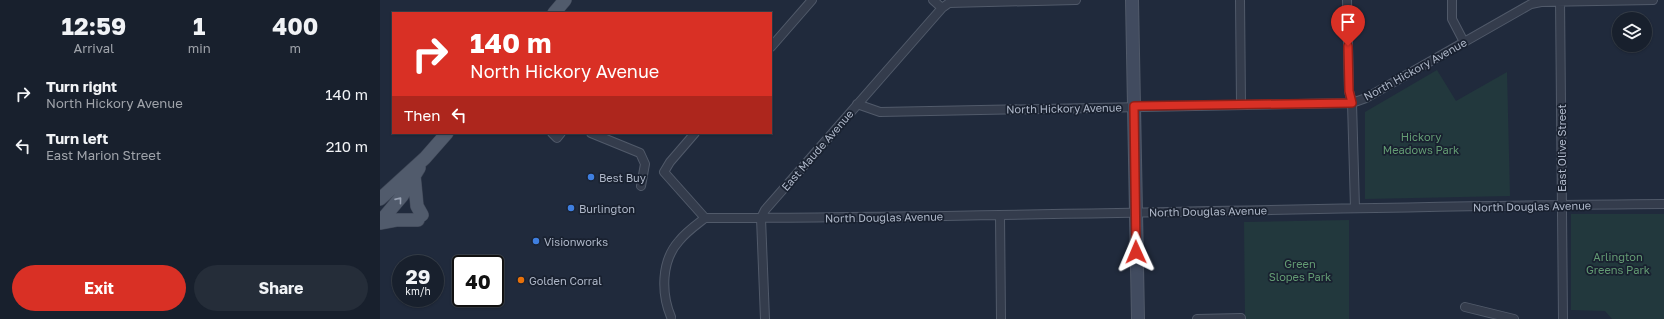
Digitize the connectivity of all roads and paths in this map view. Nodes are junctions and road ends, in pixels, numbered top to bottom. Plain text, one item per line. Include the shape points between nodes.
1 (565, 0) edge
2 (812, 0) edge
3 (933, 0) edge
4 (1076, 0) edge
5 (1132, 0) edge
6 (1240, 0) edge
7 (1348, 0) edge
8 (1452, 0) edge
9 (1653, 0) edge
10 (1560, 1) edge
11 (942, 8) junction
12 (555, 12) edge
13 (1464, 42) junction
14 (772, 46) edge
15 (1352, 103) junction
16 (857, 104) junction
17 (1242, 104) junction
18 (1134, 106) junction
19 (446, 134) edge
20 (553, 134) edge
21 (559, 134) edge
22 (594, 134) edge
23 (694, 134) edge
24 (425, 158) junction
25 (414, 175) junction
26 (641, 186) dead end
27 (380, 199) edge
28 (1664, 204) edge
29 (1562, 205) junction
30 (1355, 208) junction
31 (1136, 212) junction
32 (1000, 216) junction
33 (705, 218) junction
34 (761, 218) junction
35 (380, 222) edge
36 (1465, 307) dead end
37 (671, 317) dead end
38 (1241, 318) edge
39 (765, 319) edge
40 (1001, 319) edge
41 (1138, 319) edge
42 (1197, 319) edge
43 (1514, 319) edge
44 (1563, 319) edge

1 - 12 main road
2 - 14 street
3 - 11 street
4 - 11 street via 949,3
5 - 18 street
6 - 17 street
7 - 15 street via 1349,91
8 - 13 street via 1452,19
9 - 10 street, North Hickory Avenue
10 - 13 street, North Hickory Avenue via 1531,4
10 - 29 street, East Olive Street
11 - 16 street, East Maude Avenue
13 - 15 street, North Hickory Avenue via 1366,98
15 - 17 street, North Hickory Avenue
15 - 30 street
16 - 18 street, North Hickory Avenue via 880,112
16 - 34 street, East Maude Avenue via 765,210
17 - 18 street, North Hickory Avenue
18 - 31 street
19 - 24 main road
20 - 21 street via 557,138
22 - 26 street via 640,153 645,164
23 - 33 street via 664,172
24 - 25 main road
24 - 27 main road
35 -> 25 main road via 402,196
25 - 35 main road via 420,217
28 - 29 street, North Douglas Avenue
29 - 30 street, North Douglas Avenue
29 - 44 street, East Olive Street
30 - 31 street, North Douglas Avenue
31 - 32 street, North Douglas Avenue
31 - 41 street
32 - 34 street, North Douglas Avenue
32 - 40 street
33 - 34 street, North Douglas Avenue
33 - 37 street via 679,240 670,252 666,266 665,298
34 - 39 street
36 - 43 street
38 - 42 street

